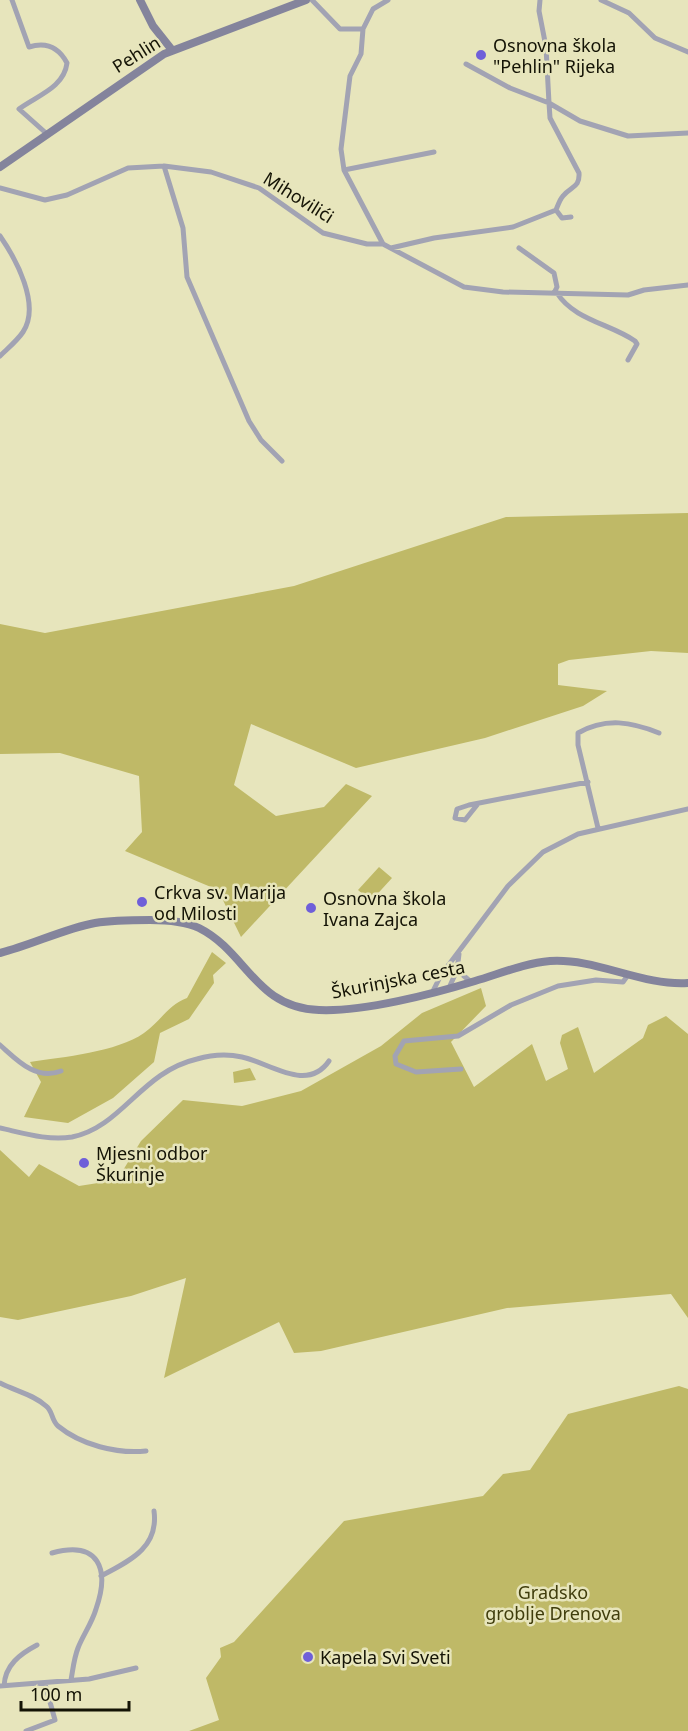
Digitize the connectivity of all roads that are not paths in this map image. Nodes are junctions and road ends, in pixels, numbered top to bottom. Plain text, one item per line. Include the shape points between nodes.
1 (12, 0) edge
2 (140, 0) edge
3 (305, 0) edge
4 (312, 0) edge
5 (388, 0) edge
6 (540, 0) edge
7 (601, 0) edge
8 (363, 28) junction
9 (172, 50) junction
10 (688, 52) edge
11 (466, 64) dead end
12 (549, 103) junction
13 (688, 133) edge
14 (47, 134) junction
15 (434, 152) dead end
16 (164, 166) junction
17 (0, 167) edge
18 (344, 170) junction
19 (0, 188) edge
20 (556, 210) junction
21 (571, 218) dead end
22 (0, 236) edge
23 (383, 244) junction
24 (391, 248) junction
25 (519, 248) dead end
26 (688, 285) edge
27 (556, 293) junction
28 (0, 356) edge
29 (627, 360) dead end
30 (282, 461) dead end
31 (659, 733) dead end
32 (588, 782) junction
33 (477, 805) dead end
34 (688, 809) edge
35 (598, 828) junction
36 (0, 953) edge
37 (459, 954) junction
38 (457, 970) junction
39 (628, 975) junction
40 (471, 982) junction
41 (688, 983) edge
42 (449, 988) junction
43 (432, 993) junction
44 (0, 1045) edge
45 (329, 1061) dead end
46 (461, 1069) dead end
47 (61, 1071) dead end
48 (0, 1128) edge
49 (0, 1383) edge
50 (146, 1451) dead end
51 (154, 1511) dead end
52 (52, 1553) dead end
53 (101, 1576) junction
54 (37, 1645) dead end
55 (136, 1668) dead end
56 (71, 1680) junction
57 (45, 1684) junction
58 (2, 1686) edge
59 (26, 1731) edge

1 - 14 street via 29,47 46,44 59,51 66,63 51,90 19,109
2 - 9 street via 153,26
3 - 9 street, Pehlin
4 - 8 street via 340,29
5 - 8 street, Mihovilići via 373,9
6 - 12 street
7 - 10 street via 629,13 655,38
8 - 18 street, Mihovilići via 361,54 350,76 343,121
9 - 14 street, Pehlin
11 - 12 street via 510,88
12 - 13 street via 580,121 628,136
12 - 20 street via 550,118 579,172 576,187 564,194
14 - 17 street, Pehlin
15 - 18 street
16 - 19 street via 129,168 67,195 45,200
16 - 23 street, Mihovilići via 238,179 259,188 323,233
16 - 30 street via 183,228 184,258 194,293 249,421
18 - 23 street, Mihovilići
20 - 21 street via 562,218
20 - 24 street via 513,226
22 - 28 street via 24,284 29,316 23,332
23 - 24 street, Mihovilići
24 - 27 street, Mihovilići via 464,287
25 - 27 street via 554,273
26 - 27 street, Mihovilići via 628,295
27 - 29 street via 567,305 635,341 637,344
31 - 32 street via 628,721 578,733
32 - 33 street
32 - 35 street
34 - 35 street
35 - 37 street via 565,839 532,860 508,886
36 - 43 street, Škurinjska cesta via 95,923 170,921 206,933 223,945 259,986 297,1007 342,1009
37 - 38 street
37 - 43 street
38 - 40 street
38 - 42 street
39 - 40 street, Škurinjska cesta via 574,962 549,961
39 - 41 street, Škurinjska cesta via 657,982
39 - 46 street via 623,982 558,986 511,1005 458,1036 404,1041 395,1056 399,1067 416,1072
40 - 42 street, Škurinjska cesta
42 - 43 street, Škurinjska cesta
44 - 47 street via 26,1068 48,1075
45 - 48 street via 316,1073 290,1075 240,1056 210,1056 165,1071 91,1131 54,1137
49 - 50 street via 46,1405 54,1422 74,1437 124,1453
51 - 53 street via 156,1525 147,1545
52 - 53 street via 74,1548 87,1551
53 - 56 street via 96,1610 77,1651
54 - 58 street via 12,1662
55 - 56 street
56 - 57 street
57 - 58 street
57 - 59 street via 55,1720

